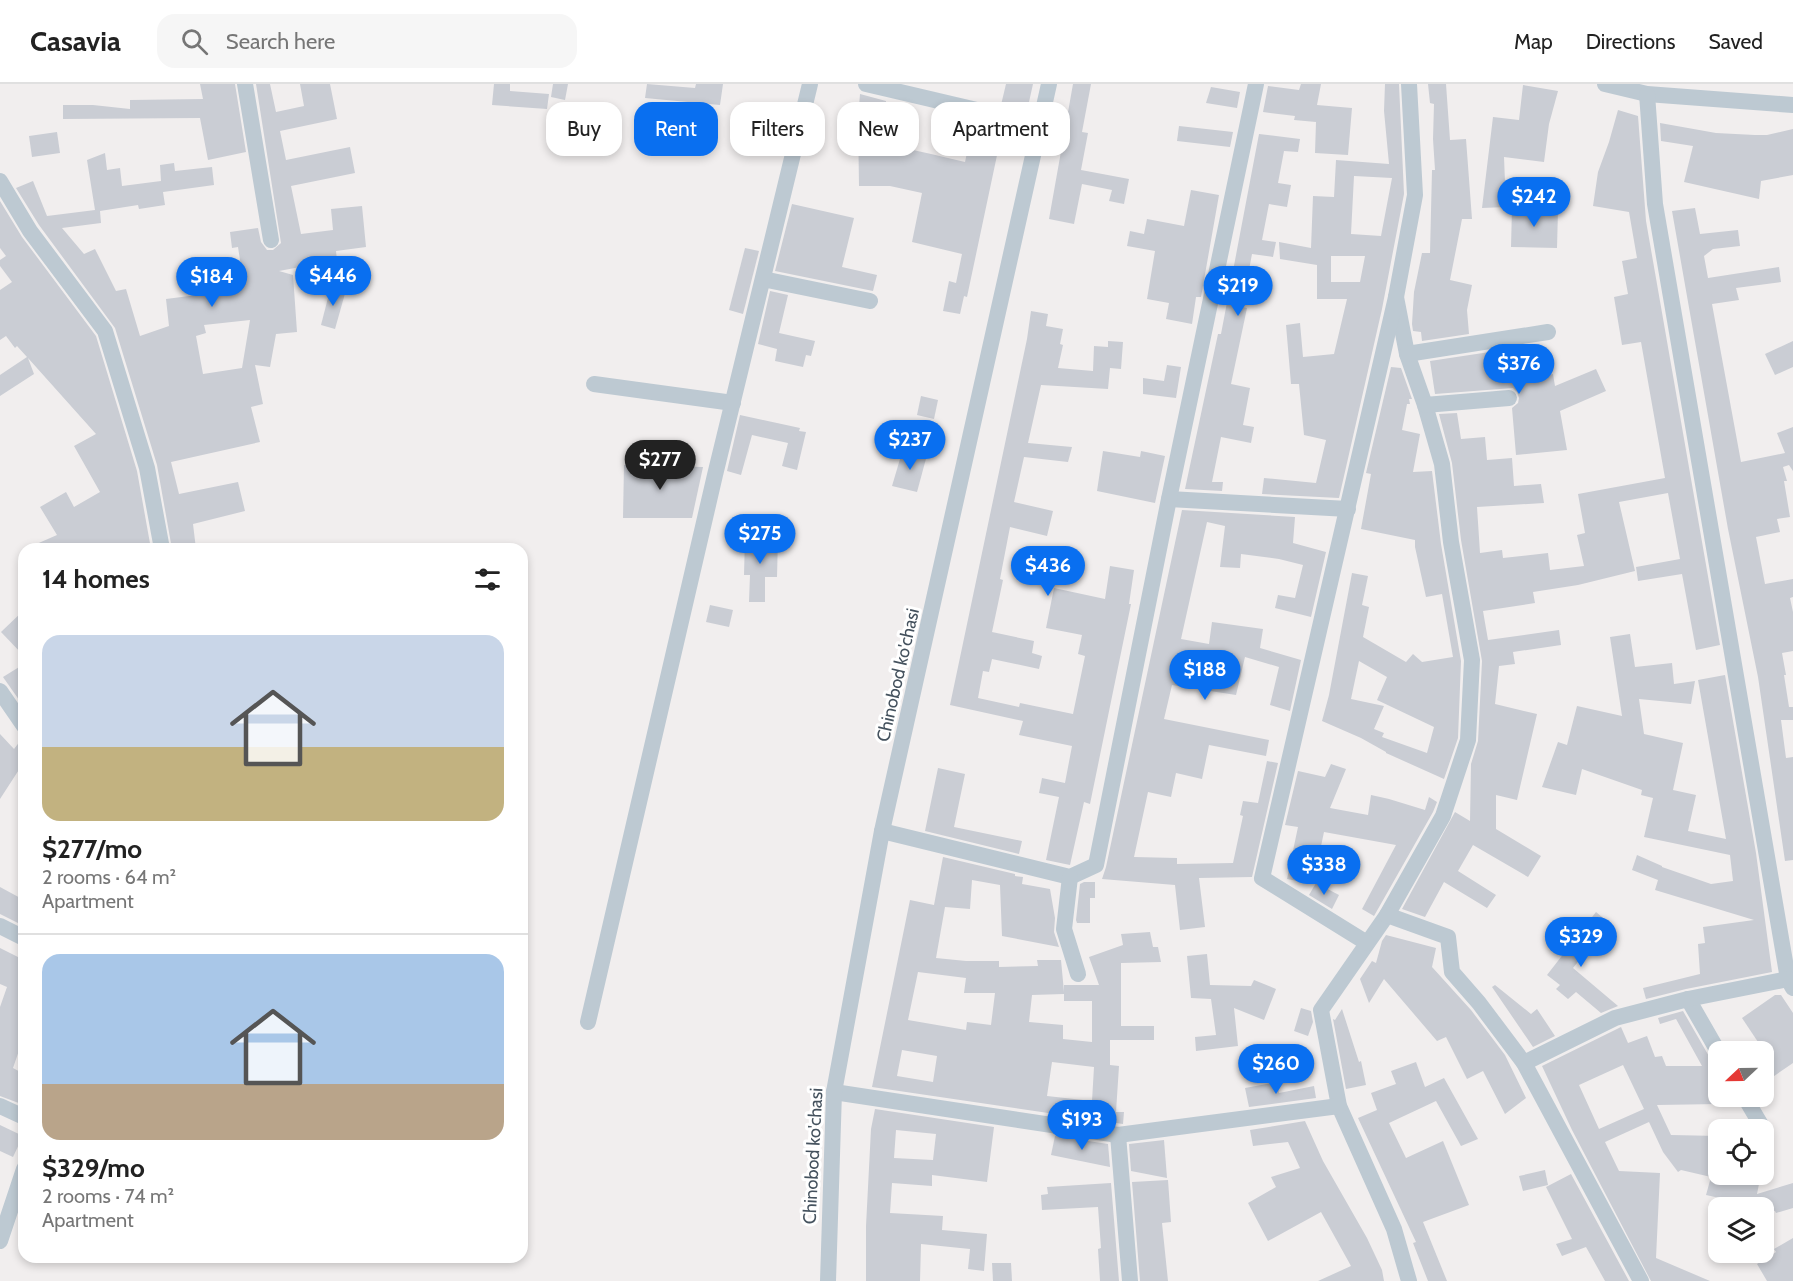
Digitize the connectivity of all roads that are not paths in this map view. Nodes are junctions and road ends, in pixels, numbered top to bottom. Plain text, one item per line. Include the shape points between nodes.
1 (245, 84) edge
2 (810, 84) edge
3 (866, 84) edge
4 (1049, 84) edge
5 (1256, 84) edge
6 (1409, 84) edge
7 (1605, 84) edge
8 (1647, 94) junction
9 (943, 102) edge
10 (1045, 102) edge
11 (1793, 105) edge
12 (1034, 156) edge
13 (0, 181) edge
14 (271, 240) dead end
15 (763, 279) junction
16 (1396, 297) junction
17 (870, 301) dead end
18 (1548, 332) dead end
19 (1407, 354) junction
20 (594, 384) dead end
21 (1509, 398) dead end
22 (733, 403) junction
23 (1425, 405) junction
24 (1169, 499) junction
25 (1348, 509) junction
26 (161, 543) edge
27 (0, 691) edge
28 (18, 717) edge
29 (882, 831) junction
30 (1070, 877) junction
31 (1387, 915) junction
32 (0, 926) edge
33 (18, 935) edge
34 (1367, 943) junction
35 (1078, 974) dead end
36 (1790, 976) edge
37 (1688, 999) junction
38 (588, 1022) dead end
39 (1712, 1041) edge
40 (1524, 1063) junction
41 (834, 1092) junction
42 (0, 1106) edge
43 (1339, 1106) junction
44 (18, 1114) edge
45 (1118, 1135) junction
46 (18, 1187) edge
47 (0, 1241) edge
48 (828, 1281) edge
49 (1130, 1281) edge
50 (1409, 1281) edge
51 (1641, 1281) edge

1 - 14 street
2 - 15 street
3 - 9 street
4 - 10 street, Chinobod ko'chasi
5 - 24 street
6 - 16 street via 1415,195
7 - 8 street
8 - 11 street
8 - 36 street via 1655,204
12 - 29 street, Chinobod ko'chasi
13 - 26 street via 30,231 105,331 147,468
15 - 17 street
15 - 22 street
16 - 19 street
16 - 25 street
18 - 19 street
19 - 23 street
20 - 22 street
21 - 23 street
22 - 38 street
23 - 31 street via 1442,464 1451,542 1473,660 1468,740 1443,816
24 - 25 street
24 - 30 street via 1096,865
25 - 34 street via 1262,878
27 - 28 street
29 - 30 street
29 - 41 street, Chinobod ko'chasi
30 - 35 street via 1064,930
31 - 34 street
31 - 40 street via 1448,937 1452,972
32 - 33 street
34 - 43 street via 1321,1010
36 - 37 street
37 - 39 street
37 - 40 street via 1615,1018
40 - 51 street
41 - 45 street
41 - 48 street, Chinobod ko'chasi
42 - 44 street
43 - 45 street
43 - 50 street via 1394,1228
45 - 49 street
46 - 47 street

